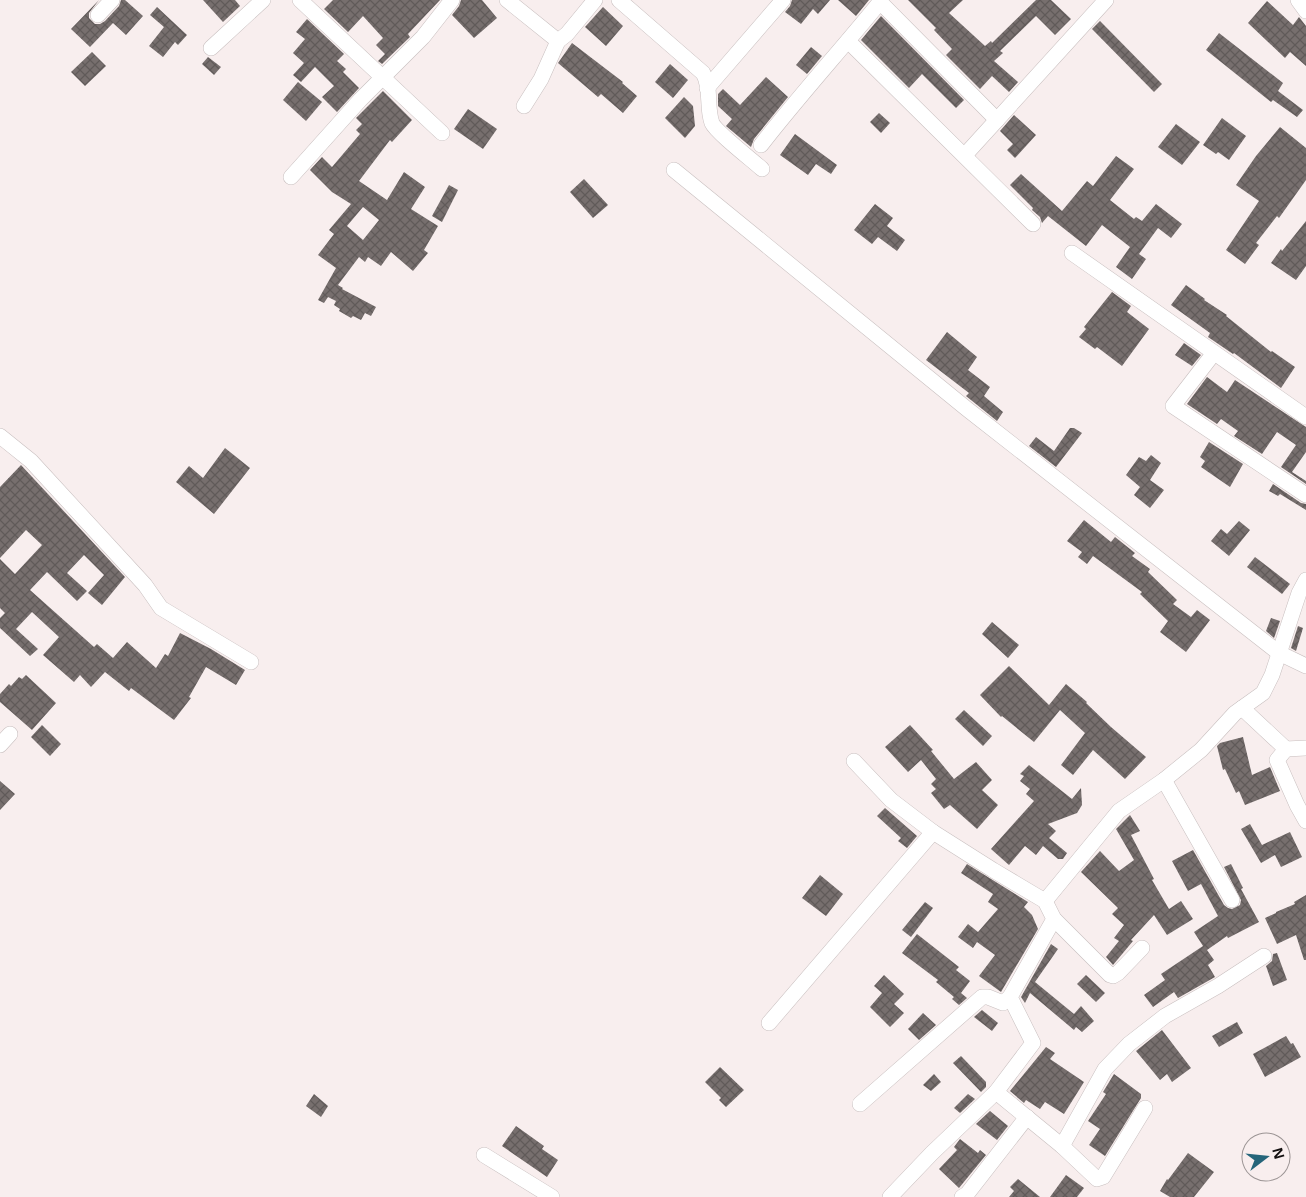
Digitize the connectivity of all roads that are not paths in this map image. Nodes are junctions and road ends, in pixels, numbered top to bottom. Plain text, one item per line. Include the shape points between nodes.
1 (112, 0) edge
2 (263, 0) edge
3 (300, 0) edge
4 (452, 0) edge
5 (506, 0) edge
6 (595, 0) edge
7 (619, 0) edge
8 (783, 0) edge
9 (1106, 0) edge
10 (1298, 0) edge
11 (1306, 11) edge
12 (98, 16) dead end
13 (558, 40) junction
14 (848, 41) junction
15 (211, 48) dead end
16 (383, 78) junction
17 (708, 88) junction
18 (524, 106) dead end
19 (997, 120) junction
20 (442, 133) dead end
21 (761, 144) dead end
22 (965, 155) junction
23 (762, 169) dead end
24 (674, 170) dead end
25 (291, 177) dead end
26 (1033, 224) dead end
27 (1072, 253) dead end
28 (1214, 353) junction
29 (1306, 417) edge
30 (0, 436) edge
31 (1306, 496) edge
32 (1306, 580) edge
33 (1279, 653) junction
34 (251, 662) dead end
35 (1306, 666) edge
36 (1242, 708) junction
37 (1286, 748) junction
38 (1306, 748) edge
39 (854, 761) dead end
40 (1164, 780) junction
41 (1306, 821) edge
42 (933, 832) junction
43 (1232, 900) dead end
44 (1045, 901) junction
45 (1054, 919) junction
46 (1142, 948) dead end
47 (1264, 956) dead end
48 (1010, 997) junction
49 (769, 1023) dead end
50 (996, 1092) junction
51 (860, 1104) dead end
52 (1145, 1108) dead end
53 (1027, 1117) junction
54 (1062, 1146) junction
55 (484, 1155) dead end
56 (552, 1197) edge
57 (890, 1197) edge
58 (962, 1197) edge

1 - 12 street
2 - 15 street
3 - 16 street
4 - 16 street via 423,38
5 - 13 street
6 - 13 street via 567,34
7 - 17 street via 703,74
8 - 17 street
9 - 19 street
10 - 11 street
13 - 18 street via 541,80
14 - 19 street via 880,2
14 - 21 street
14 - 22 street
16 - 20 street
16 - 25 street
17 - 23 street via 713,126
19 - 22 street
22 - 26 street
24 - 33 street via 967,409
27 - 28 street
28 - 29 street
28 - 31 street via 1173,406
30 - 34 street via 31,461 144,585 161,608
32 - 33 street
33 - 35 street
33 - 36 street via 1263,693
36 - 37 street
36 - 40 street via 1201,750
37 - 38 street
37 - 41 street via 1278,760
39 - 42 street via 891,800
40 - 43 street
40 - 44 street via 1119,811
42 - 44 street
42 - 49 street
44 - 45 street
45 - 46 street via 1110,975 1118,973
45 - 48 street
47 - 54 street via 1164,1016 1129,1044 1105,1069
48 - 50 street via 1032,1043
48 - 51 street via 1002,1003 982,997
50 - 53 street
50 - 57 street
52 - 54 street via 1103,1177 1093,1177
53 - 54 street
53 - 58 street
55 - 56 street

